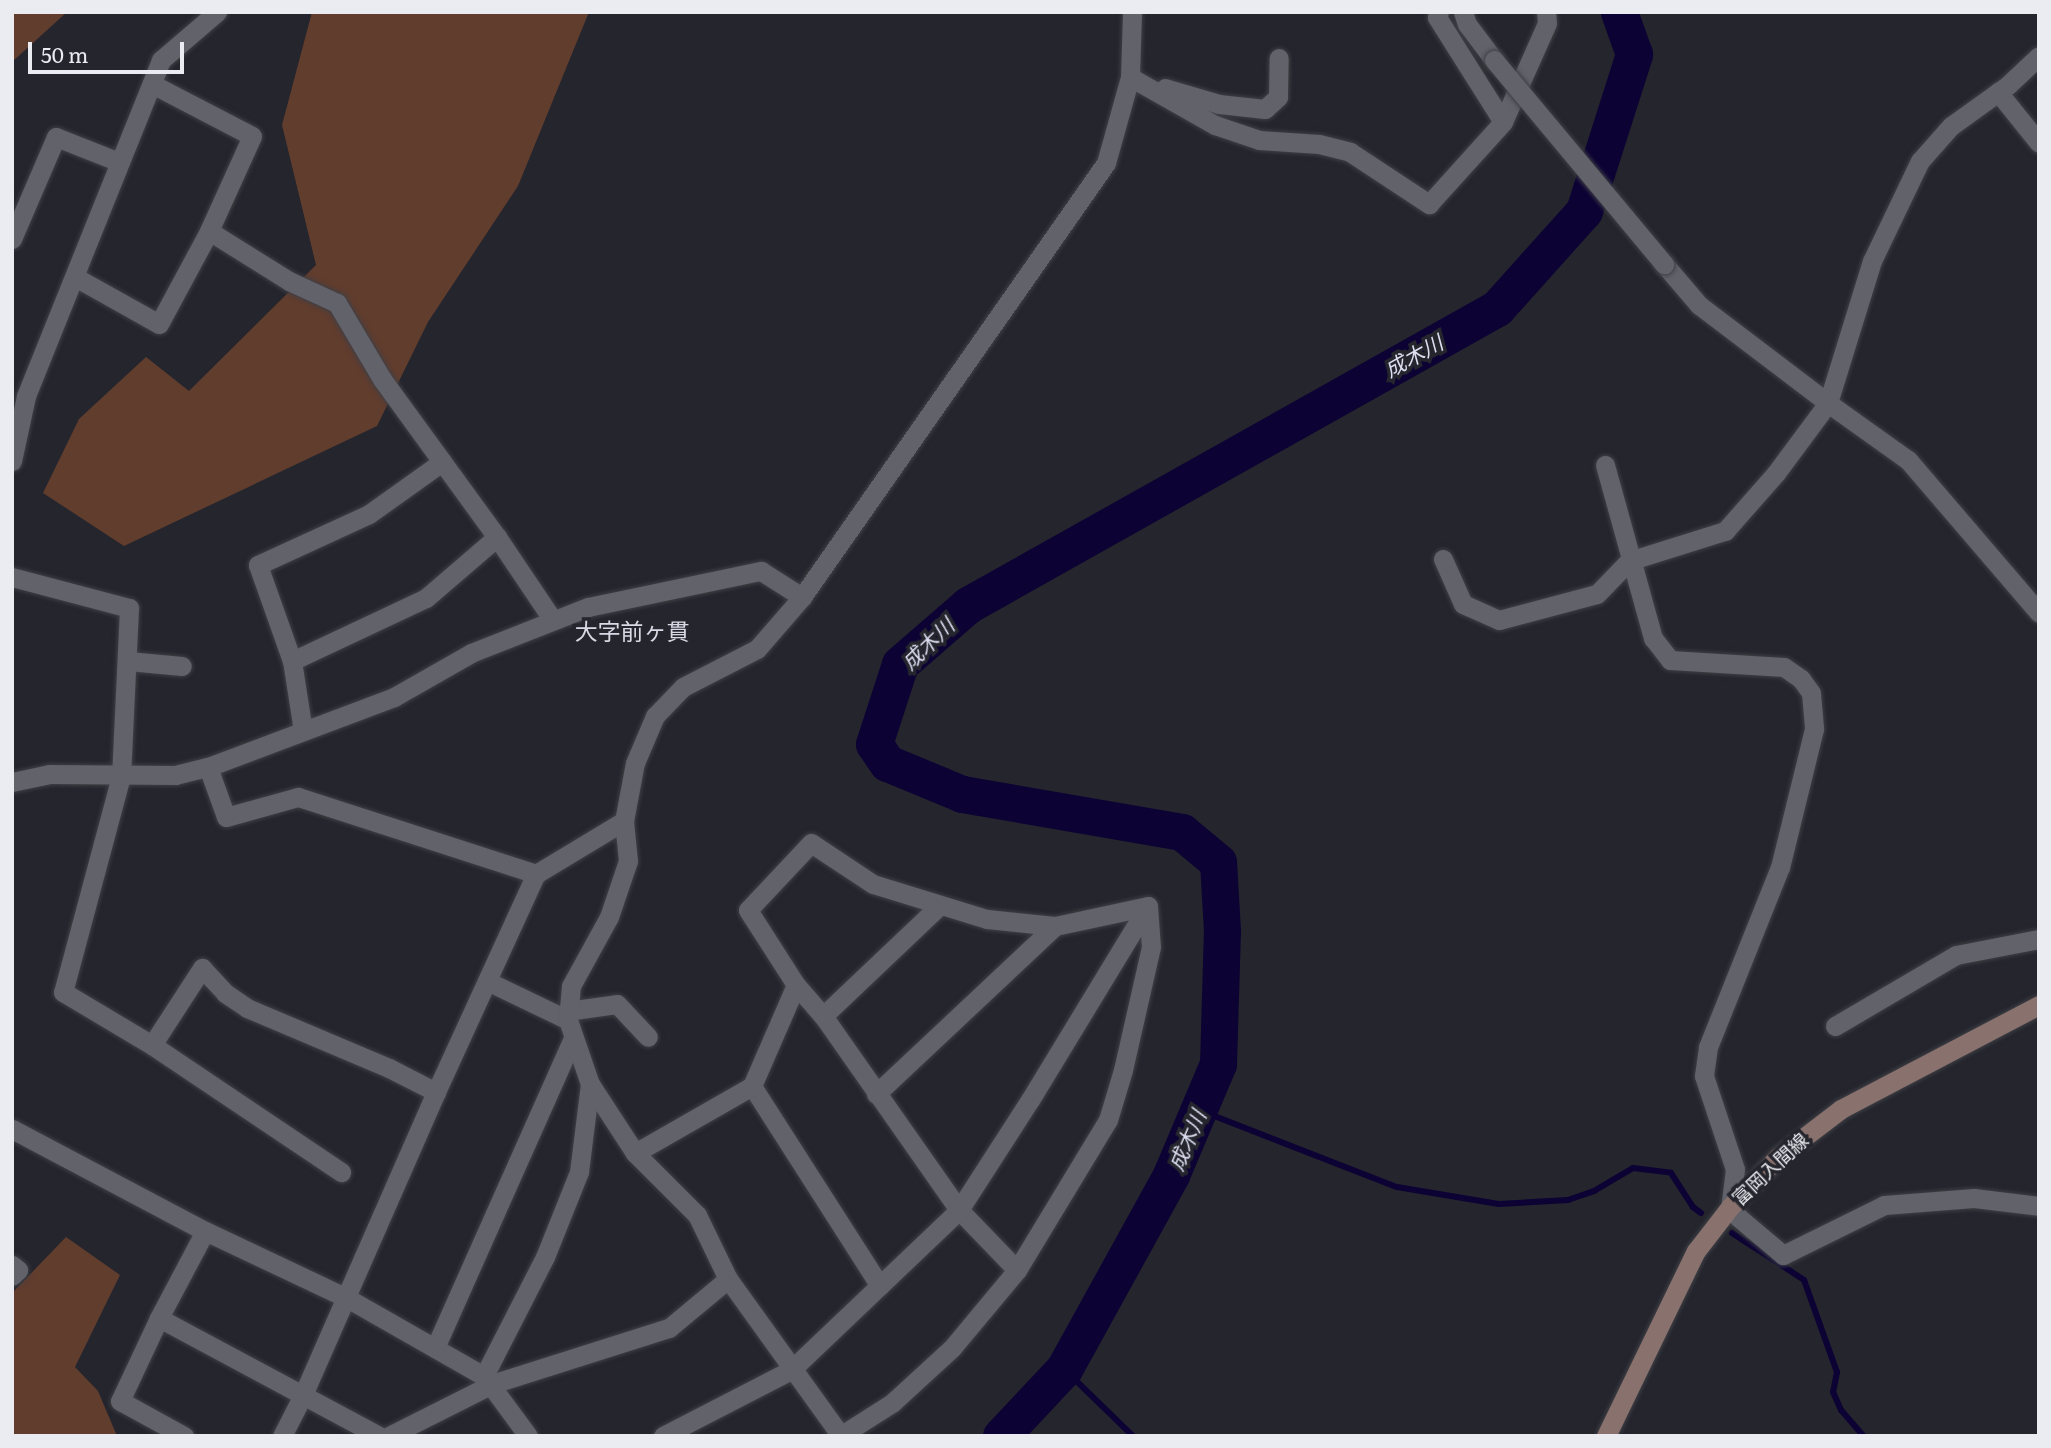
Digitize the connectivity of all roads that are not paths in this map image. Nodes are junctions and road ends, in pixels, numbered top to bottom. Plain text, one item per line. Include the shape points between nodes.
1 (217, 12) edge
2 (1132, 12) edge
3 (1440, 12) edge
4 (1463, 12) edge
5 (1546, 12) edge
6 (2039, 56) edge
7 (1279, 58) dead end
8 (1130, 77) junction
9 (152, 84) junction
10 (1998, 92) junction
11 (1503, 122) junction
12 (2039, 143) edge
13 (119, 162) junction
14 (209, 232) junction
15 (12, 239) edge
16 (75, 277) junction
17 (1828, 404) junction
18 (12, 461) edge
19 (442, 462) junction
20 (1605, 465) dead end
21 (497, 537) junction
22 (1443, 559) dead end
23 (1629, 561) junction
24 (12, 577) edge
25 (802, 597) junction
26 (2039, 613) edge
27 (552, 620) junction
28 (128, 661) junction
29 (292, 661) junction
30 (182, 666) dead end
31 (303, 731) junction
32 (208, 767) junction
33 (121, 776) junction
34 (12, 782) edge
35 (624, 821) junction
36 (536, 874) junction
37 (939, 906) junction
38 (1148, 906) junction
39 (1055, 926) junction
40 (2039, 939) edge
41 (487, 981) junction
42 (796, 985) junction
43 (2039, 1005) edge
44 (823, 1016) junction
45 (569, 1023) junction
46 (1835, 1026) dead end
47 (648, 1037) dead end
48 (152, 1045) junction
49 (590, 1084) junction
50 (752, 1086) junction
51 (436, 1092) junction
52 (876, 1094) junction
53 (12, 1129) edge
54 (635, 1153) junction
55 (341, 1172) dead end
56 (2039, 1206) edge
57 (1730, 1207) junction
58 (959, 1210) junction
59 (205, 1231) junction
60 (12, 1265) edge
61 (1017, 1270) junction
62 (12, 1276) edge
63 (729, 1279) junction
64 (880, 1286) junction
65 (347, 1297) junction
66 (159, 1318) junction
67 (435, 1348) junction
68 (791, 1370) junction
69 (488, 1380) junction
70 (303, 1395) junction
71 (184, 1436) edge
72 (282, 1436) edge
73 (379, 1436) edge
74 (389, 1436) edge
75 (528, 1436) edge
76 (663, 1436) edge
77 (840, 1436) edge
78 (1606, 1436) edge

1 - 9 street via 161,60
2 - 8 street
3 - 11 street via 1437,18
4 - 17 street, bridge via 1494,60 1699,305
5 - 11 street via 1546,23
6 - 10 street
7 - 8 street via 1278,97 1265,109 1219,104
8 - 11 street via 1215,125 1259,140 1319,144 1350,152 1429,204
8 - 25 street via 1107,163
9 - 13 street
9 - 14 street via 252,136
10 - 12 street
10 - 17 street via 1951,126 1920,161 1872,261
13 - 15 street via 56,137
13 - 16 street
14 - 16 street via 159,324
14 - 19 street via 289,281 337,303 382,379
16 - 18 street via 26,396
17 - 23 street via 1726,531
17 - 26 street via 1908,460
19 - 21 street
19 - 29 street via 369,514 258,565
20 - 23 street
21 - 27 street
21 - 29 street via 426,598
22 - 23 street via 1463,604 1499,620 1597,594
23 - 57 street via 1653,638 1670,660 1784,667 1811,693 1814,729 1780,867 1708,1047 1704,1076 1735,1169
24 - 28 street via 129,608
25 - 27 street via 761,571 589,607
25 - 35 street via 757,649 683,687 656,716 635,763
27 - 31 street via 471,653 394,697
28 - 30 street
28 - 33 street
29 - 31 street
31 - 32 street
32 - 33 street via 175,775
32 - 36 street via 226,817 298,797
33 - 34 street via 49,774
33 - 48 street via 63,992
35 - 36 street
35 - 45 street via 628,861 609,917 570,986
36 - 41 street
37 - 39 street via 987,919
37 - 42 street via 873,884 811,843 748,911
37 - 44 street
38 - 39 street
38 - 58 street
38 - 61 street via 1151,947 1108,1120
39 - 52 street
40 - 46 street via 1956,955
41 - 45 street
41 - 51 street
42 - 44 street
42 - 50 street
43 - 57 main road, 富岡入間線 via 1841,1110 1779,1157
44 - 52 street
45 - 47 street via 617,1004
45 - 49 street
45 - 67 street
48 - 51 street via 202,968 247,1008
48 - 55 street
49 - 54 street
49 - 69 street via 579,1172
50 - 54 street
50 - 64 street
51 - 65 street
52 - 58 street
53 - 59 street
54 - 63 street via 697,1215
56 - 57 street via 1974,1198 1884,1205 1783,1255
57 - 78 main road, 富岡入間線 via 1696,1251
58 - 61 street
58 - 64 street
59 - 65 street
59 - 66 street
60 - 62 street via 18,1270
61 - 77 street via 952,1348 892,1403
63 - 68 street
63 - 69 street via 669,1328
64 - 68 street
65 - 67 street
65 - 70 street
66 - 70 street
66 - 71 street via 120,1401
67 - 69 street
68 - 76 street
68 - 77 street
69 - 74 street
69 - 75 street
70 - 72 street
70 - 73 street

